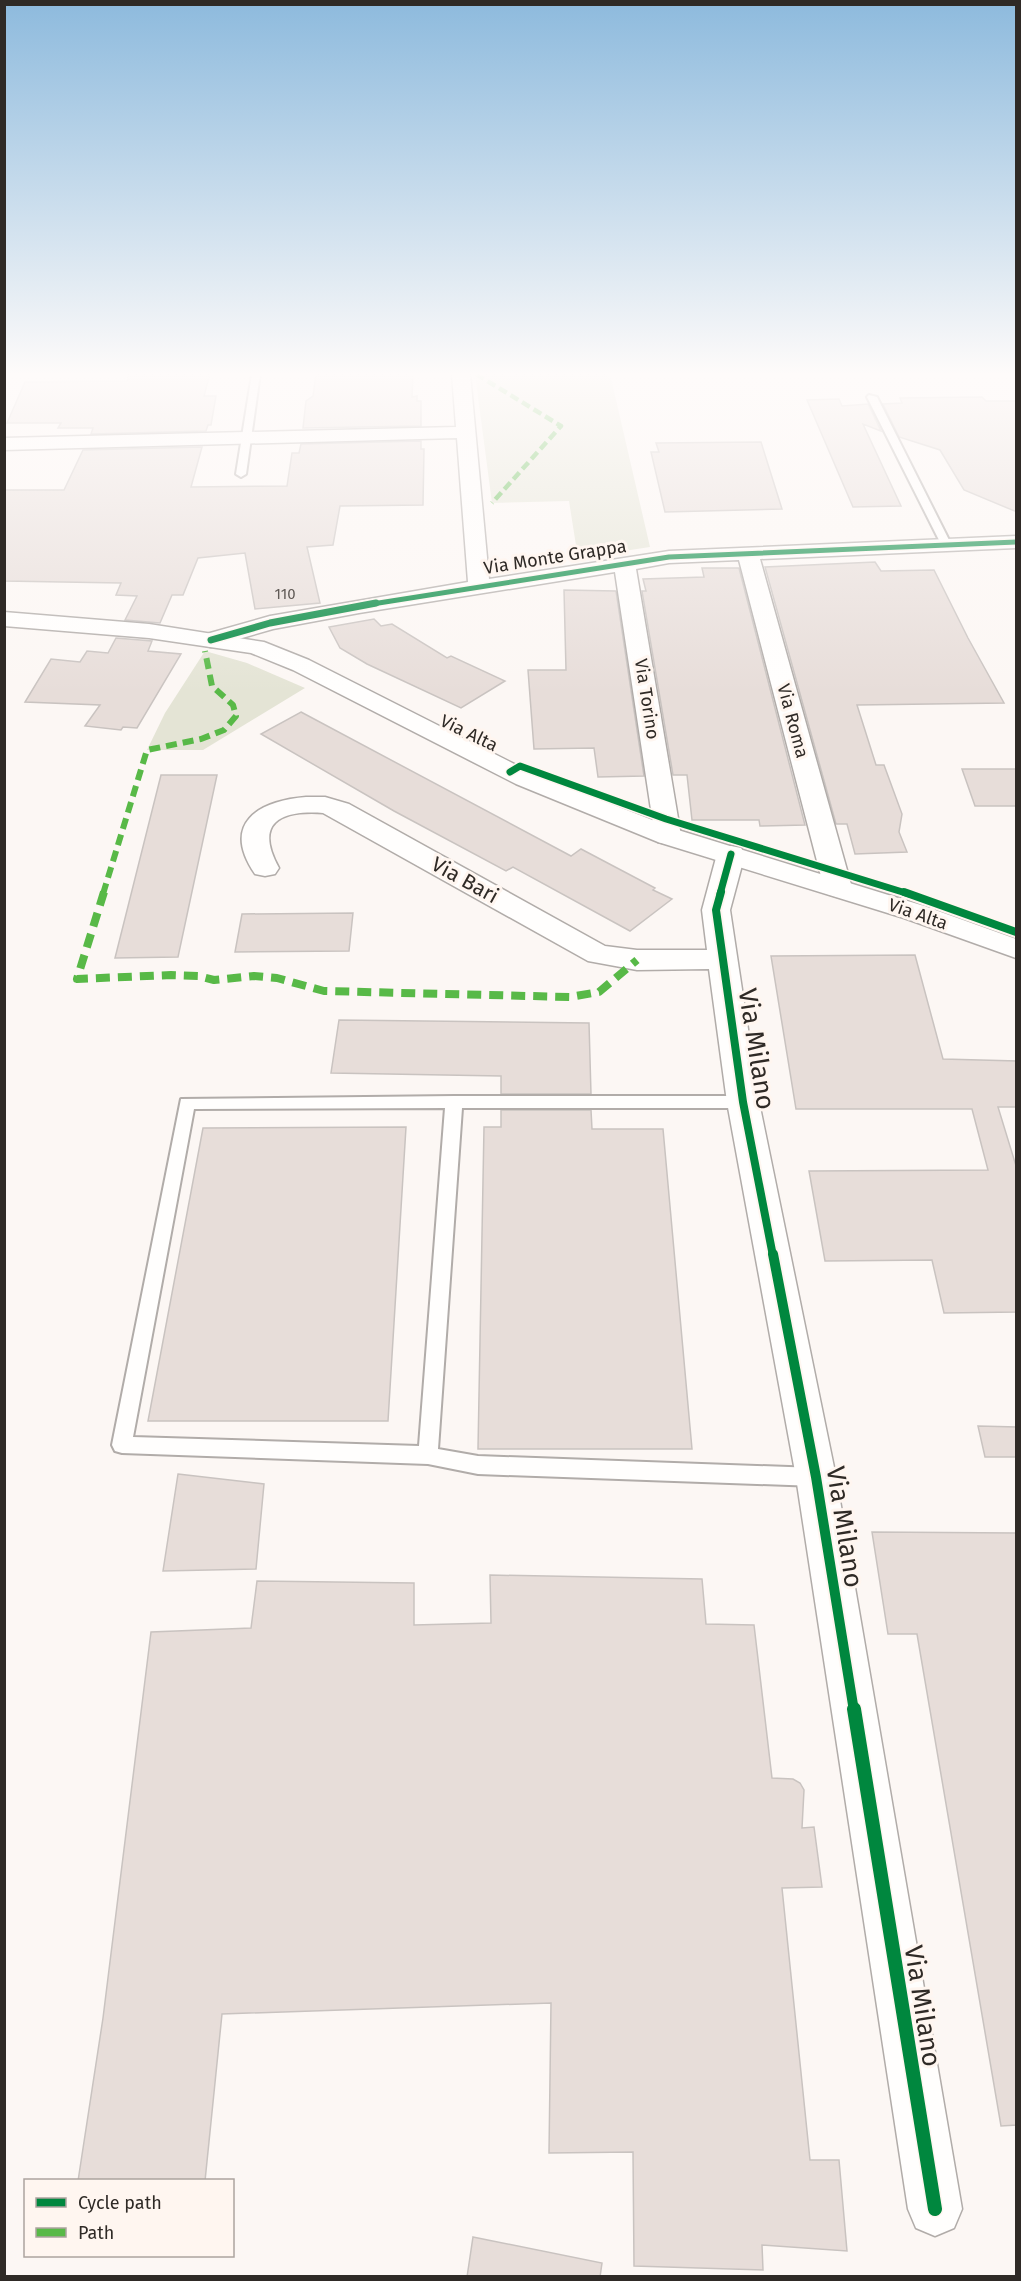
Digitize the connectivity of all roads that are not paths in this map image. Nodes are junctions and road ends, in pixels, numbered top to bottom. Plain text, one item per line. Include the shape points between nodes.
1 (470, 480) edge
2 (914, 480) edge
3 (1017, 542) edge
4 (947, 546) junction
5 (748, 554) junction
6 (624, 563) junction
7 (479, 585) junction
8 (4, 619) edge
9 (211, 640) junction
10 (668, 836) junction
11 (731, 854) junction
12 (265, 868) dead end
13 (838, 888) junction
14 (1017, 949) edge
15 (722, 959) junction
16 (454, 1102) junction
17 (743, 1102) junction
18 (428, 1455) junction
19 (816, 1477) junction
20 (935, 2209) dead end

1 - 7 street
2 - 4 lane
3 - 4 street, Via Monte Grappa
4 - 5 street, Via Monte Grappa
5 - 6 street, Via Monte Grappa
5 - 13 street, Via Roma
6 - 7 street, Via Monte Grappa
6 - 10 street, Via Torino
7 - 9 street, Via Monte Grappa via 270,623
8 - 9 street, Via Alta
9 - 10 street, Via Alta via 256,648 301,665 525,779
10 - 11 street, Via Alta
11 - 13 street, Via Alta
11 - 15 street, Via Milano via 716,910
12 - 15 street, Via Bari via 256,851 255,832 266,816 298,805 327,805 598,954 637,960
13 - 14 street, Via Alta
15 - 17 street, Via Milano
16 - 17 lane
16 - 18 lane
16 - 18 lane via 187,1103 122,1445
17 - 19 street, Via Milano
18 - 19 lane via 478,1465
19 - 20 street, Via Milano

